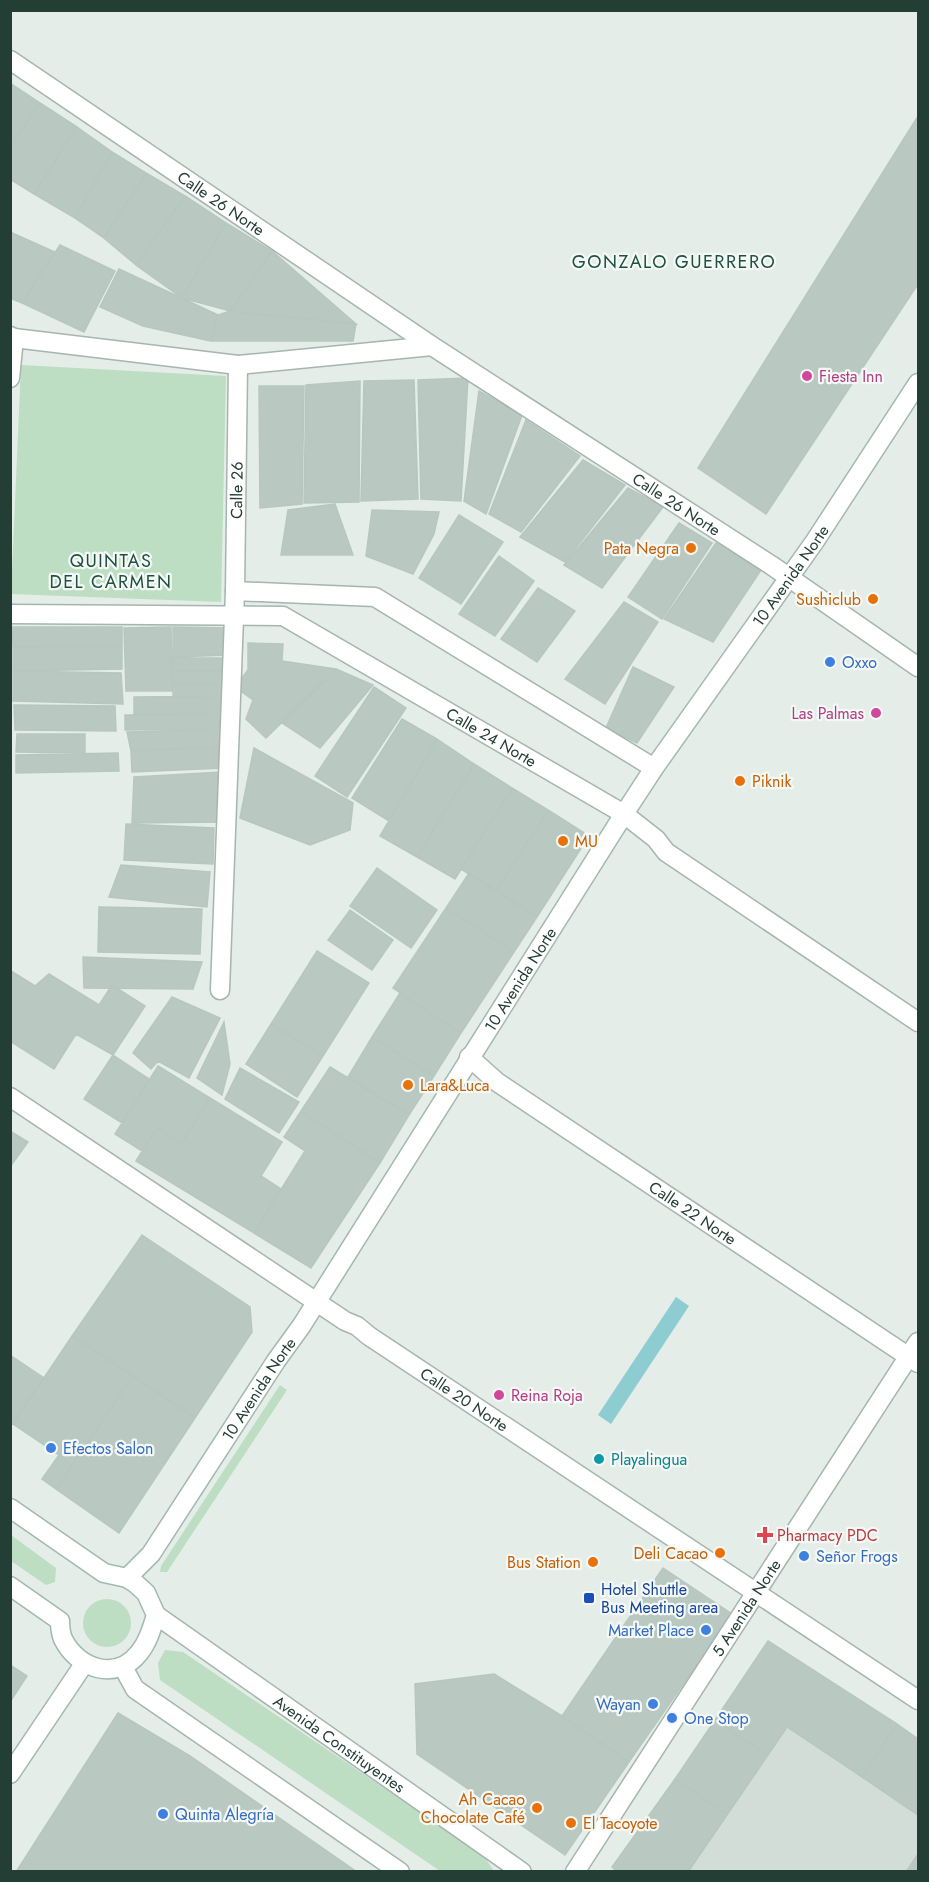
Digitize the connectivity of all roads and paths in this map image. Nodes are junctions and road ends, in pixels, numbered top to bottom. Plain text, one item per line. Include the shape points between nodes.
1 (10, 60) edge
2 (12, 337) edge
3 (432, 346) junction
4 (238, 365) junction
5 (10, 378) edge
6 (918, 383) edge
7 (789, 578) junction
8 (235, 591) junction
9 (10, 614) edge
10 (234, 615) junction
11 (918, 667) edge
12 (654, 768) junction
13 (624, 814) junction
14 (220, 990) dead end
15 (918, 1022) edge
16 (469, 1057) junction
17 (10, 1097) edge
18 (316, 1302) junction
19 (915, 1354) edge
20 (10, 1508) edge
21 (127, 1578) junction
22 (10, 1586) edge
23 (756, 1592) junction
24 (156, 1615) junction
25 (84, 1664) junction
26 (123, 1667) junction
27 (918, 1700) edge
28 (10, 1774) edge
29 (400, 1872) edge
30 (522, 1872) edge
31 (575, 1872) edge

1 - 3 street, Calle 26 Norte
2 - 4 street
2 - 5 street
3 - 4 street
3 - 7 street, Calle 26 Norte
4 - 8 street, Calle 26
6 - 7 street, 10 Avenida Norte
7 - 11 street, Calle 26 Norte
7 - 12 street, 10 Avenida Norte
8 - 10 street, Calle 26
8 - 12 street via 375,597
9 - 10 street, Calle 24 Norte
10 - 13 street, Calle 24 Norte via 283,616
10 - 14 street, Calle 26
12 - 13 street, 10 Avenida Norte
13 - 15 street, Calle 24 Norte via 666,852
13 - 16 street, 10 Avenida Norte
16 - 18 street, 10 Avenida Norte
16 - 19 street, Calle 22 Norte via 497,1082
17 - 18 street, Calle 20 Norte
18 - 21 street, 10 Avenida Norte via 151,1554
18 - 23 street, Calle 20 Norte
19 - 23 street, 5 Avenida Norte
20 - 21 street, Avenida Constituyentes via 104,1573
21 - 24 street, Avenida Constituyentes via 146,1593
22 - 25 street via 60,1621 62,1636
23 - 27 street, Calle 20 Norte
23 - 31 street, 5 Avenida Norte
24 - 26 street via 138,1654
24 - 30 street, Avenida Constituyentes
25 - 26 street via 104,1671
25 - 28 street
26 - 29 street via 135,1689

